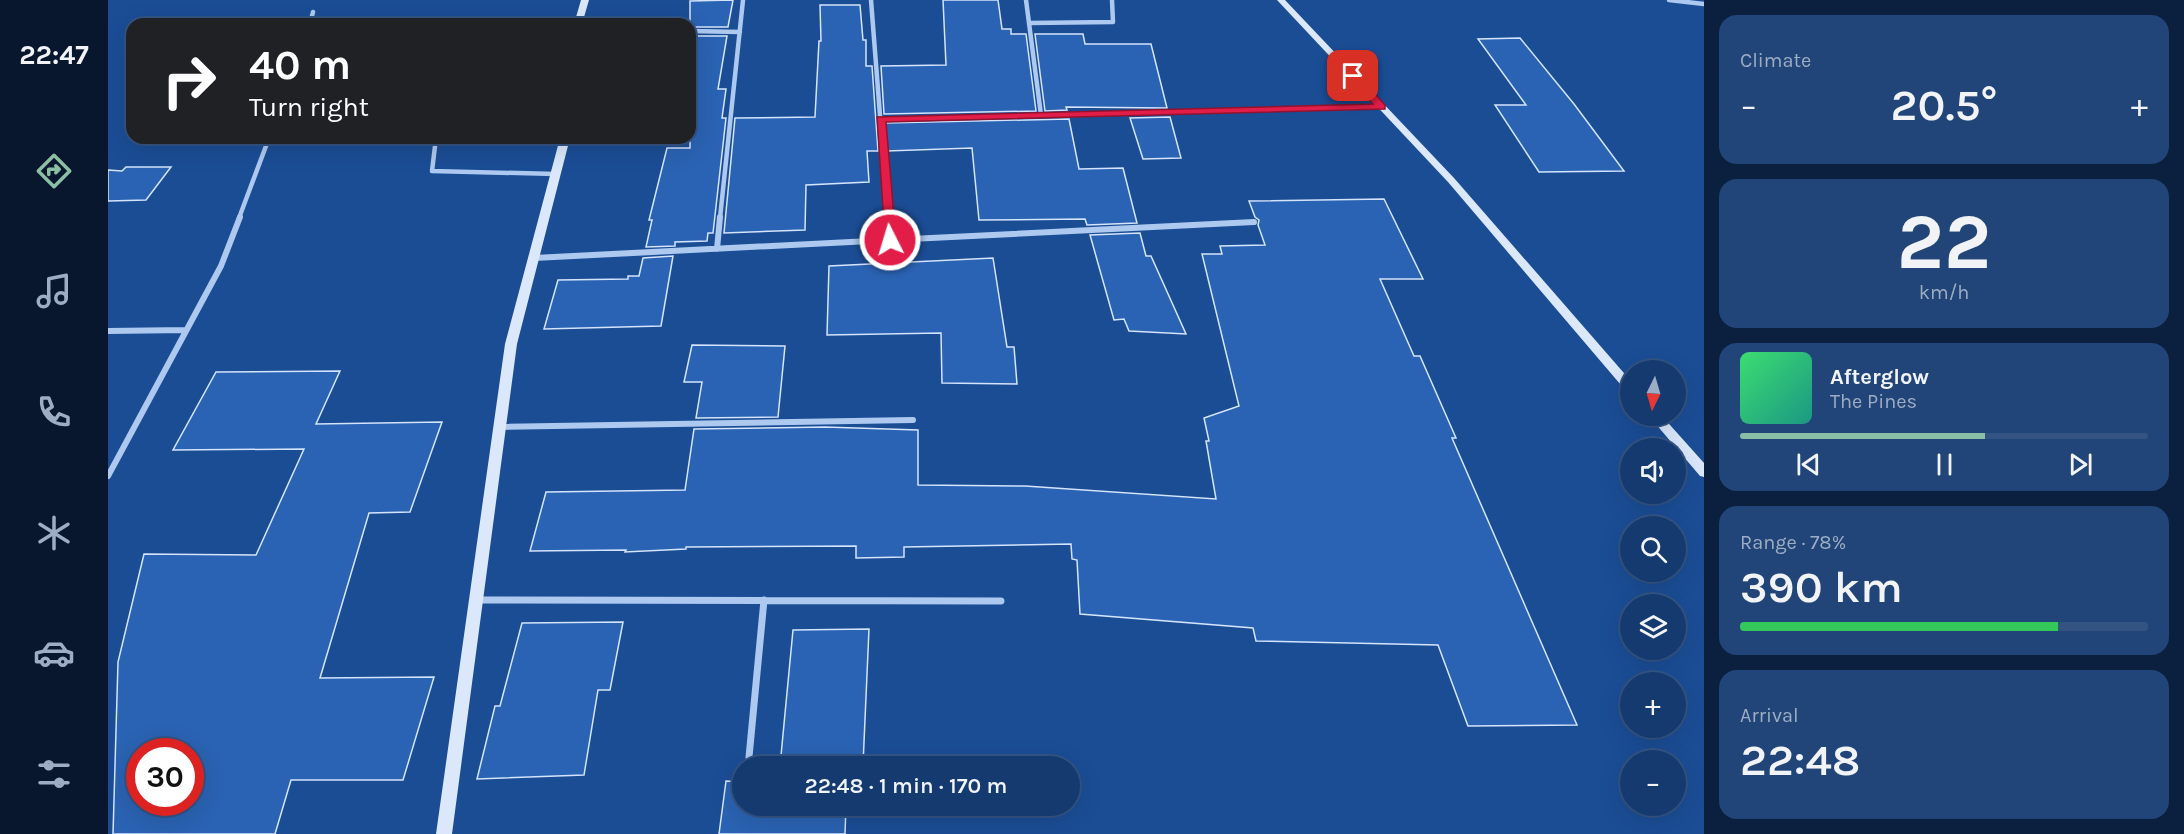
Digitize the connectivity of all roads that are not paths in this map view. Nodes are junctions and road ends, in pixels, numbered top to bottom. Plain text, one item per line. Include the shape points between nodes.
1 (585, 0) edge
2 (743, 0) edge
3 (871, 0) edge
4 (1026, 0) edge
5 (1112, 0) edge
6 (1281, 0) edge
7 (1669, 0) edge
8 (1704, 4) edge
9 (313, 12) dead end
10 (312, 18) edge
11 (580, 18) edge
12 (1029, 23) junction
13 (696, 31) edge
14 (740, 32) junction
15 (1382, 107) junction
16 (1041, 115) junction
17 (881, 119) junction
18 (267, 144) edge
19 (435, 144) edge
20 (564, 144) edge
21 (556, 174) junction
22 (1254, 222) dead end
23 (890, 240) junction
24 (717, 249) junction
25 (534, 258) junction
26 (186, 330) junction
27 (108, 331) edge
28 (1620, 376) edge
29 (913, 420) dead end
30 (1663, 426) edge
31 (500, 427) junction
32 (1704, 472) edge
33 (108, 476) edge
34 (476, 600) junction
35 (764, 600) junction
36 (1001, 601) dead end
37 (749, 756) edge
38 (444, 834) edge

1 - 11 street
2 - 14 street
3 - 17 street
4 - 12 street
5 - 12 street via 1113,22
6 - 15 street
7 - 8 street
9 - 10 street
12 - 16 street
13 - 14 street
14 - 24 street
15 - 16 street
15 - 28 street via 1451,180
16 - 17 street
17 - 23 street
18 - 26 street via 221,266
19 - 21 street via 432,171
20 - 21 street
21 - 25 street
22 - 23 street
23 - 24 street
24 - 25 street
25 - 31 street via 511,344
26 - 27 street
26 - 33 street
29 - 31 street
30 - 32 street
31 - 34 street
34 - 35 street
34 - 38 street
35 - 36 street
35 - 37 street

